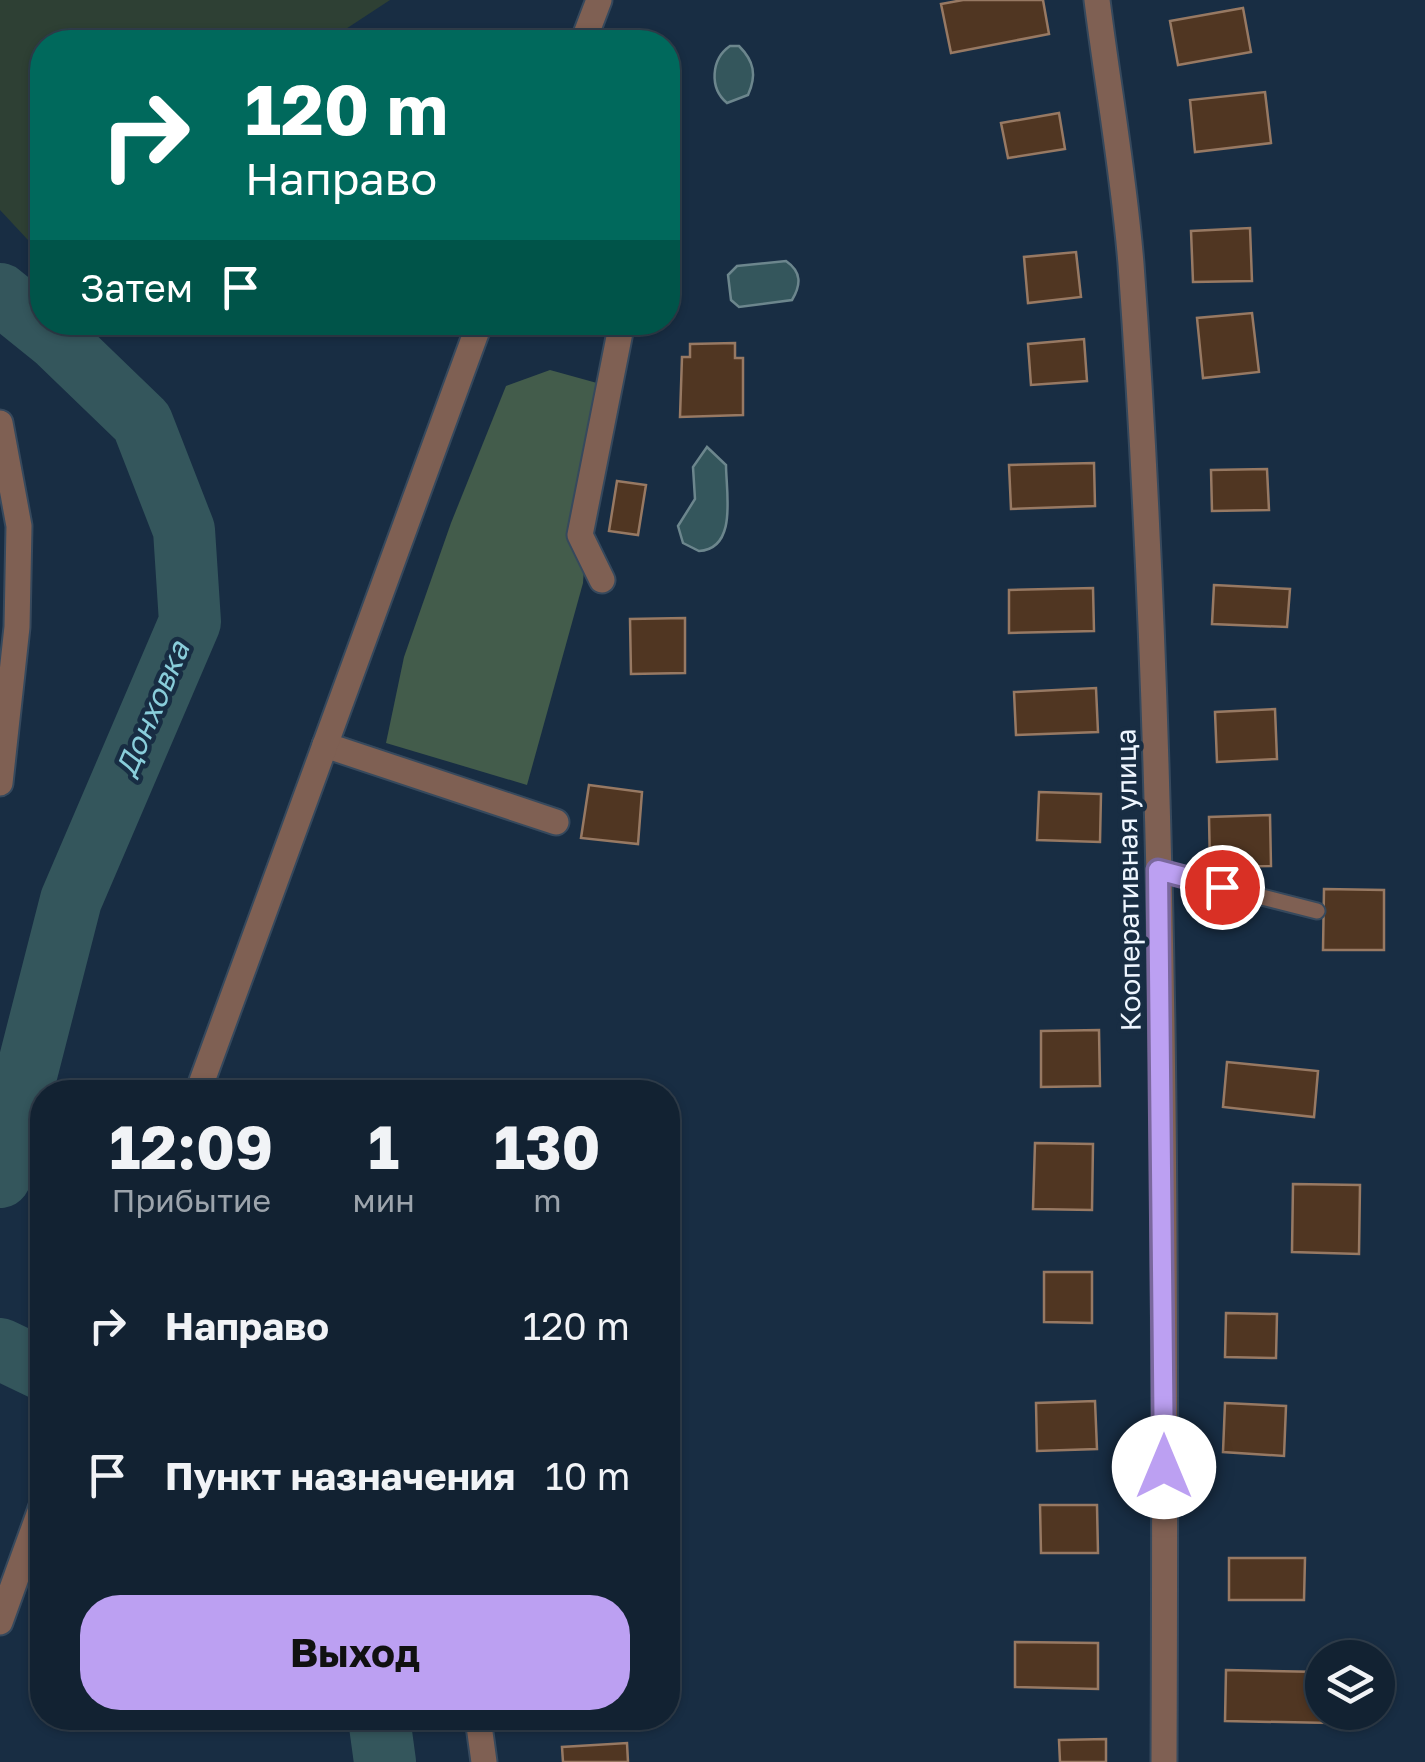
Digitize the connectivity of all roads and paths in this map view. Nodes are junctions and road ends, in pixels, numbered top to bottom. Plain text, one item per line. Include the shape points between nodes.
1 (599, 0) edge
2 (1097, 0) edge
3 (588, 30) edge
4 (475, 335) edge
5 (619, 335) edge
6 (0, 423) edge
7 (602, 580) dead end
8 (9, 618) edge
9 (326, 745) junction
10 (0, 784) edge
11 (556, 822) dead end
12 (1158, 870) junction
13 (1317, 911) dead end
14 (202, 1080) edge
15 (30, 1539) edge
16 (0, 1622) edge
17 (480, 1730) edge
18 (484, 1762) edge
19 (1164, 1762) edge

1 - 3 street
2 - 12 street, Кооперативная улица via 1130,260
4 - 9 street
5 - 7 street via 580,535
6 - 8 street via 19,526
8 - 10 street
9 - 11 street
9 - 14 street
12 - 13 lane
12 - 19 street, Кооперативная улица
15 - 16 street
17 - 18 street

